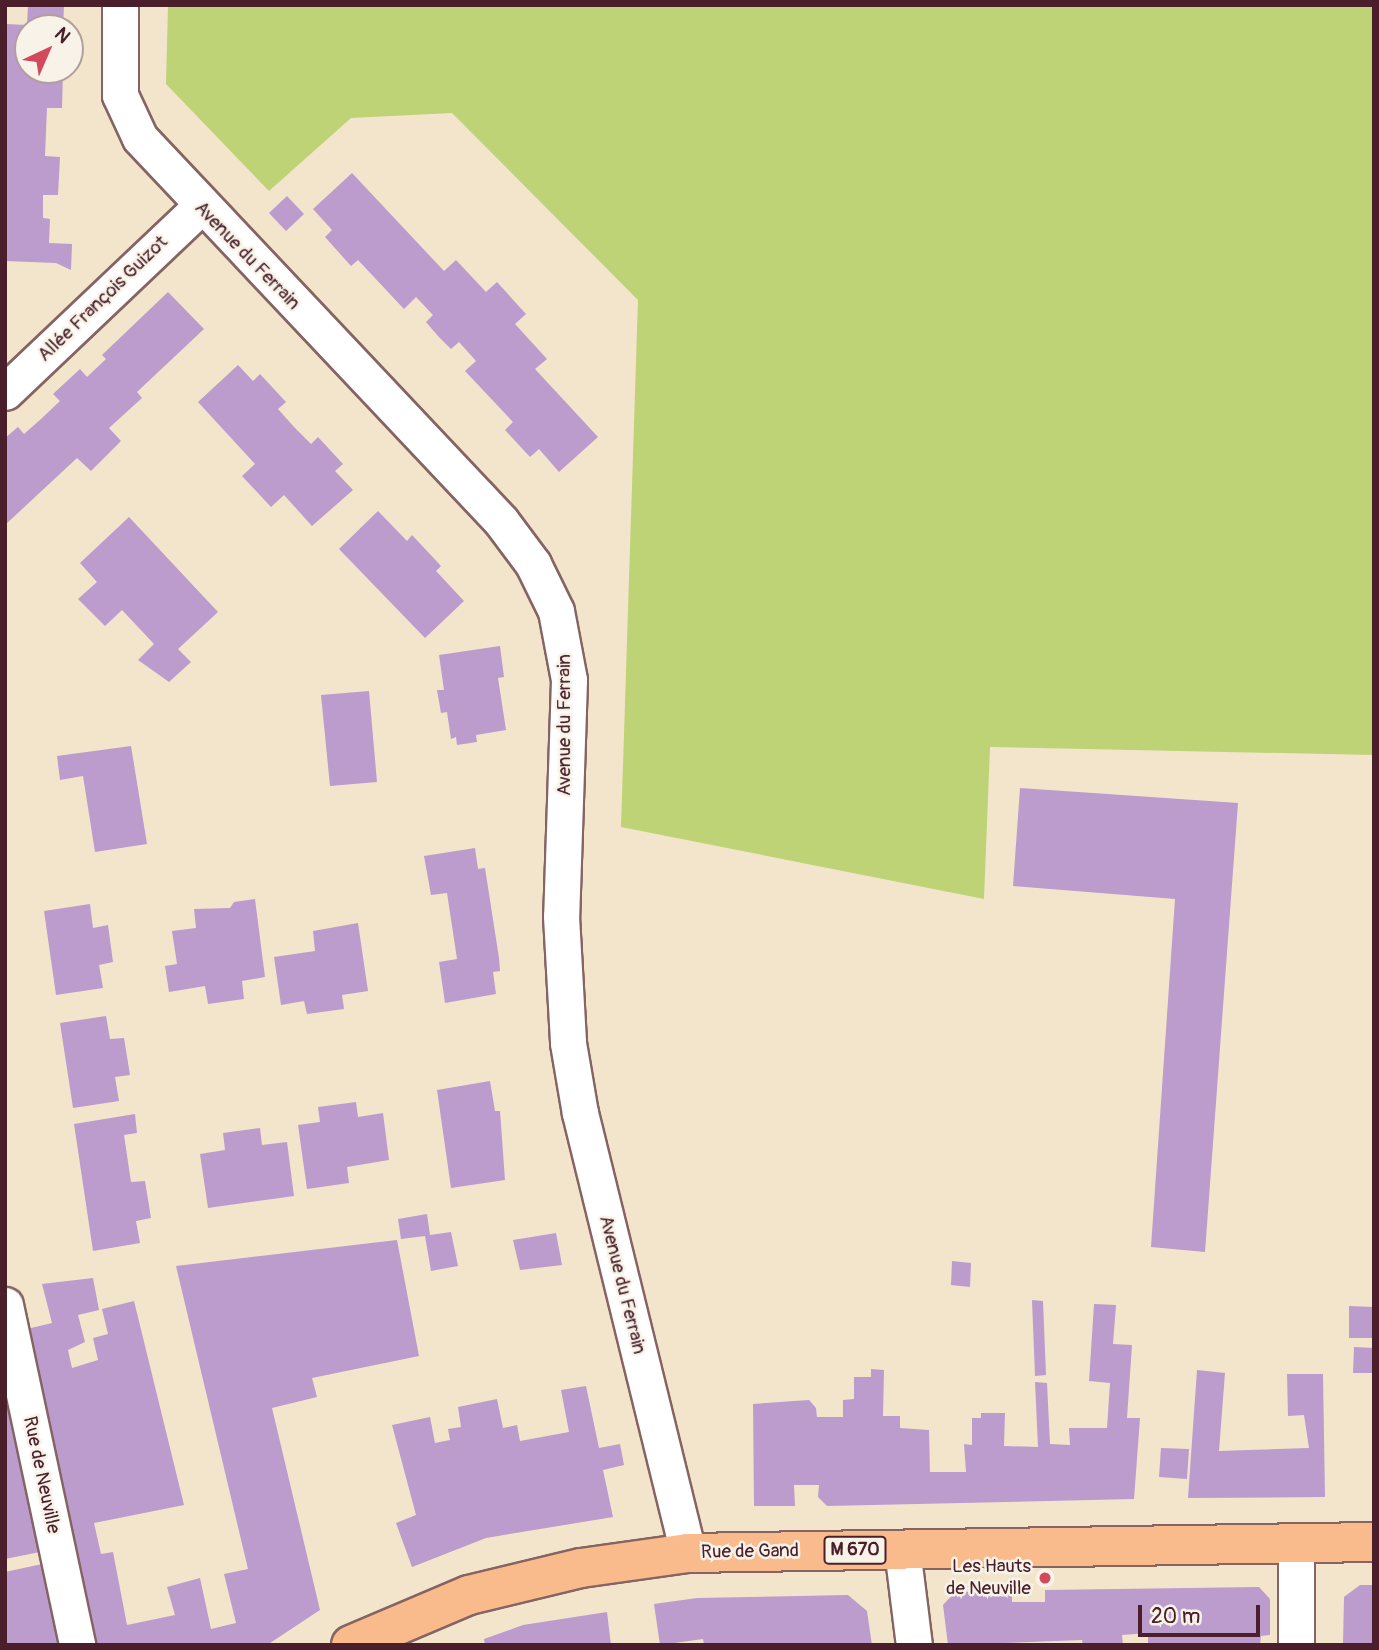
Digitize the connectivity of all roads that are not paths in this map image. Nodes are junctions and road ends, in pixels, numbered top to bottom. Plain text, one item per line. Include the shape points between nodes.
1 (120, 5) edge
2 (200, 207) junction
3 (5, 392) edge
4 (5, 1306) edge
5 (1296, 1542) junction
6 (1374, 1542) edge
7 (902, 1549) junction
8 (688, 1553) junction
9 (77, 1645) edge
10 (352, 1645) edge
11 (914, 1645) edge
12 (1296, 1645) edge

1 - 2 street, Avenue du Ferrain via 120,95 128,117 157,160
2 - 3 street, Allée François Guizot
2 - 8 street, Avenue du Ferrain via 500,521 533,565 555,611 569,680 561,916 568,1043 580,1113
4 - 9 street, Rue de Neuville
5 - 6 main road, Rue de Gand / M 670
5 - 7 main road, Rue de Gand / M 670
5 - 12 street
7 - 8 main road, Rue de Gand / M 670
7 - 11 street
8 - 10 main road, Rue de Gand / M 670 via 581,1568 468,1595

